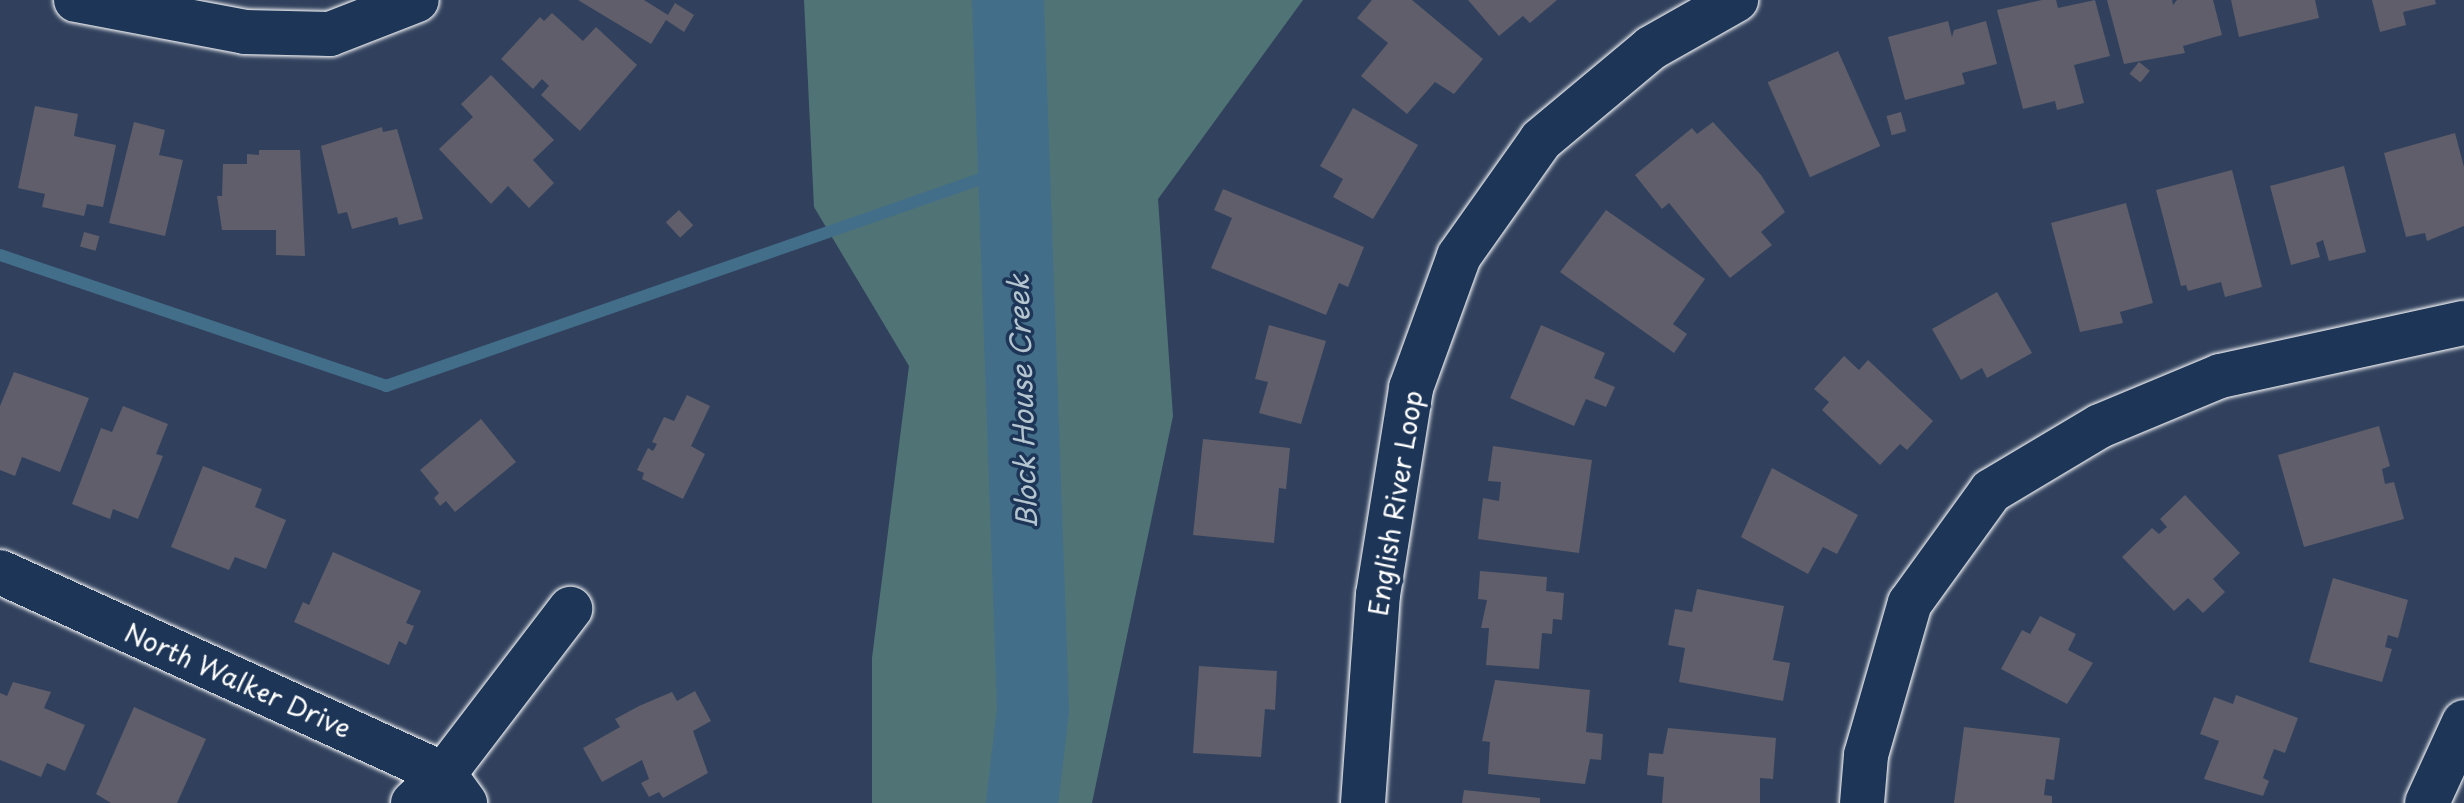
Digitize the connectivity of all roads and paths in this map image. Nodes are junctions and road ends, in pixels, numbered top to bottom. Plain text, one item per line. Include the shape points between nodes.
1 (76, 0) edge
2 (417, 0) edge
3 (1736, 0) edge
4 (2464, 323) edge
5 (0, 572) edge
6 (570, 609) dead end
7 (2464, 722) edge
8 (441, 793) edge
9 (1363, 803) edge
10 (1862, 803) edge
11 (2427, 803) edge

1 - 2 street via 245,32 330,34
3 - 9 street, English River Loop via 1651,48 1541,140 1459,256 1411,388 1378,595
4 - 10 street via 2220,376 2100,426 1991,491 1910,603 1866,755
5 - 8 street, North Walker Drive
6 - 8 street
7 - 11 street

